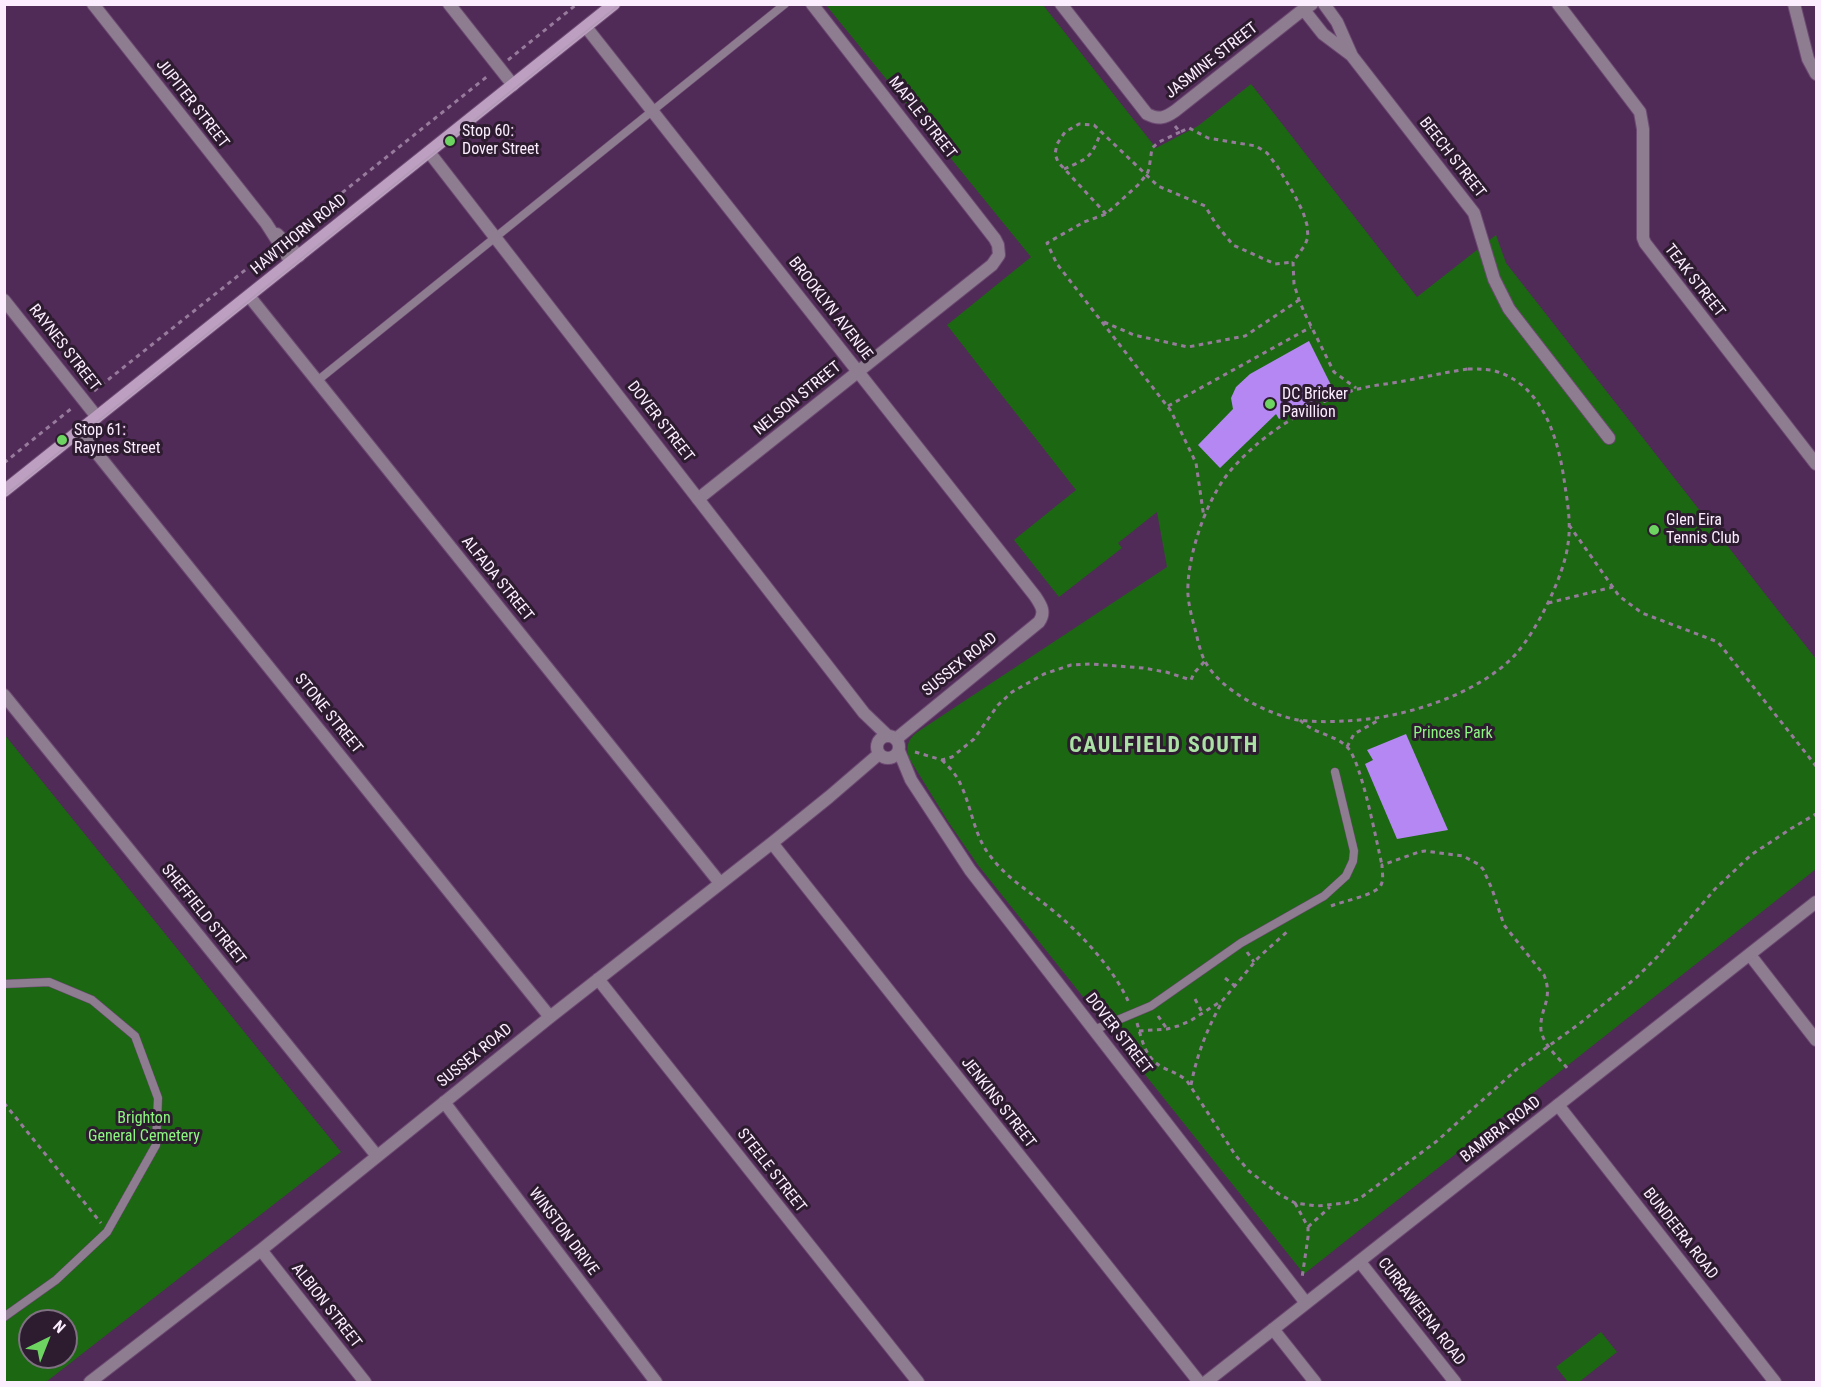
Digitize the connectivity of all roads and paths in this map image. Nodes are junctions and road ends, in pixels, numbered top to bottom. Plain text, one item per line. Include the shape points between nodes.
1 (93, 4) edge
2 (449, 4) edge
3 (577, 4) edge
4 (614, 4) edge
5 (785, 4) edge
6 (812, 4) edge
7 (1061, 4) edge
8 (1323, 4) edge
9 (1558, 4) edge
10 (1794, 4) edge
11 (1304, 7) edge
12 (586, 27) junction
13 (1352, 56) junction
14 (506, 61) dead end
15 (491, 74) dead end
16 (1816, 74) edge
17 (513, 85) junction
18 (653, 111) junction
19 (1164, 117) junction
20 (1101, 132) junction
21 (1180, 132) junction
22 (429, 152) junction
23 (1064, 169) junction
24 (1147, 174) junction
25 (1106, 214) junction
26 (495, 237) junction
27 (281, 242) junction
28 (999, 255) joint
29 (295, 259) junction
30 (1293, 262) junction
31 (249, 296) junction
32 (4, 300) edge
33 (1299, 300) junction
34 (1102, 321) junction
35 (1311, 327) junction
36 (859, 371) junction
37 (317, 381) junction
38 (1356, 389) junction
39 (83, 399) junction
40 (1167, 406) junction
41 (97, 417) junction
42 (79, 431) junction
43 (1609, 438) dead end
44 (4, 463) edge
45 (1816, 464) edge
46 (4, 491) edge
47 (698, 499) junction
48 (1204, 520) junction
49 (1569, 525) junction
50 (1613, 587) junction
51 (1548, 603) junction
52 (1043, 615) joint
53 (1205, 661) junction
54 (4, 695) edge
55 (864, 713) junction
56 (1384, 717) junction
57 (1300, 720) junction
58 (894, 742) junction
59 (1347, 748) junction
60 (881, 752) junction
61 (915, 752) dead end
62 (942, 759) junction
63 (1816, 766) edge
64 (1335, 772) dead end
65 (911, 780) junction
66 (1816, 814) edge
67 (772, 843) junction
68 (1382, 865) junction
69 (720, 883) junction
70 (1816, 902) edge
71 (1328, 908) dead end
72 (1297, 924) dead end
73 (1750, 955) junction
74 (1225, 978) dead end
75 (598, 979) junction
76 (4, 984) edge
77 (1235, 986) junction
78 (1195, 999) dead end
79 (1223, 1000) junction
80 (1151, 1006) junction
81 (1134, 1014) junction
82 (1203, 1014) junction
83 (550, 1017) junction
84 (1167, 1029) junction
85 (1094, 1030) junction
86 (1139, 1031) junction
87 (1816, 1040) edge
88 (1548, 1045) junction
89 (1568, 1069) dead end
90 (1191, 1085) junction
91 (444, 1102) junction
92 (4, 1103) edge
93 (1558, 1105) junction
94 (377, 1156) junction
95 (1295, 1203) junction
96 (1332, 1205) junction
97 (1308, 1227) junction
98 (107, 1232) junction
99 (261, 1250) junction
100 (1360, 1262) junction
101 (1301, 1279) dead end
102 (1306, 1303) junction
103 (4, 1317) edge
104 (1273, 1329) junction
105 (90, 1383) edge
106 (365, 1383) edge
107 (656, 1383) edge
108 (918, 1383) edge
109 (1199, 1383) edge
110 (1206, 1383) edge
111 (1315, 1383) edge
112 (1455, 1383) edge
113 (1775, 1383) edge

1 - 27 street, JUPITER STREET
2 - 17 street
3 - 14 path
4 - 12 main road, HAWTHORN ROAD
5 - 18 lane
6 - 28 street, MAPLE STREET via 995,239
7 - 19 street via 1148,114
8 - 13 street, BEECH STREET via 1337,22
9 - 45 street, TEAK STREET via 1640,112 1645,243
10 - 16 street via 1808,59
11 - 13 street, BEECH STREET via 1323,34
11 - 19 street, JASMINE STREET
12 - 17 main road, HAWTHORN ROAD
12 - 18 street, BROOKLYN AVENUE
13 - 43 street, BEECH STREET via 1474,213 1503,299
15 - 27 path
17 - 22 main road, HAWTHORN ROAD
18 - 26 lane
18 - 36 street, BROOKLYN AVENUE
19 - 21 path
20 - 23 path via 1086,159
20 - 23 path via 1094,125 1078,124 1065,132 1055,154
20 - 24 path
21 - 24 path via 1152,148
21 - 30 path via 1189,128 1208,138 1256,146 1267,153 1294,194 1307,225 1305,245
22 - 26 street, DOVER STREET
22 - 29 main road, HAWTHORN ROAD
23 - 25 path
24 - 25 path
24 - 30 path via 1158,186 1205,206 1233,245 1275,264
25 - 34 path via 1047,243 1058,264
26 - 37 lane
26 - 47 street, DOVER STREET
27 - 29 street, JUPITER STREET
27 - 39 path
28 - 36 street, NELSON STREET via 992,265
29 - 31 main road, HAWTHORN ROAD
30 - 33 path
31 - 37 street, ALFADA STREET
31 - 41 main road, HAWTHORN ROAD
32 - 39 street, RAYNES STREET
33 - 34 path via 1245,336 1188,347 1134,335
33 - 35 path
34 - 40 path
35 - 38 path via 1334,372
35 - 40 path
36 - 47 street, NELSON STREET
36 - 52 street, BROOKLYN AVENUE via 1035,596
37 - 69 street, ALFADA STREET
38 - 48 path via 1298,416 1256,445 1224,479
38 - 49 path via 1468,369 1495,371 1515,381 1534,398 1552,429 1563,469
39 - 41 street, RAYNES STREET
39 - 44 path
40 - 48 path via 1196,463
41 - 42 main road, HAWTHORN ROAD
42 - 46 main road, HAWTHORN ROAD
42 - 83 street, STONE STREET
47 - 55 street, DOVER STREET
48 - 53 path via 1192,558 1188,594
49 - 50 path
49 - 51 path via 1566,558
50 - 51 path
50 - 63 path via 1642,613 1718,642
51 - 56 path via 1522,646 1495,672 1424,708
52 - 58 street, SUSSEX ROAD
53 - 57 path via 1220,680 1240,695
53 - 62 path via 1191,680 1143,668 1090,664 1071,665 1044,674 1012,692 974,739 952,757
54 - 94 street, SHEFFIELD STREET
55 - 58 street, DOVER STREET
55 - 60 street, DOVER STREET
56 - 57 path via 1331,722
56 - 59 path via 1354,734
57 - 59 path
58 - 60 street via 881,738
58 - 60 street via 895,756
58 - 65 street, DOVER STREET
59 - 68 path via 1361,780
60 - 65 street, DOVER STREET
60 - 67 street, SUSSEX ROAD
61 - 62 path
62 - 81 path via 959,781 982,844 992,860 1079,934 1120,985
64 - 80 lane via 1354,851 1346,876 1318,900 1241,943
65 - 85 street, DOVER STREET via 970,870
66 - 88 path via 1736,868 1637,977
67 - 69 street, SUSSEX ROAD
67 - 109 street, JENKINS STREET
68 - 71 path via 1383,880 1378,889
68 - 88 path via 1425,851 1463,856 1483,869 1504,925 1539,967 1548,985 1541,1031
69 - 75 street, SUSSEX ROAD
70 - 73 street, BAMBRA ROAD
72 - 77 path via 1258,958
73 - 87 street
73 - 93 street, BAMBRA ROAD
74 - 77 path
75 - 83 street, SUSSEX ROAD
75 - 108 street, STEELE STREET
76 - 98 lane via 49,982 92,999 135,1036 158,1098 156,1145
77 - 79 path
78 - 82 path
79 - 82 path
79 - 90 path via 1202,1042
80 - 81 lane
80 - 84 path
81 - 85 lane
81 - 86 path
82 - 84 path
83 - 91 street, SUSSEX ROAD
84 - 86 path
85 - 102 street, DOVER STREET
86 - 90 path via 1154,1062
88 - 89 path
88 - 96 path via 1437,1141 1369,1193
90 - 95 path via 1242,1164
91 - 94 street, SUSSEX ROAD
91 - 107 street, WINSTON DRIVE
92 - 98 path
93 - 100 street, BAMBRA ROAD
93 - 113 street, BUNDEERA ROAD
94 - 99 street, SUSSEX ROAD
95 - 96 path
95 - 97 path
96 - 97 path
97 - 101 path
98 - 103 lane via 56,1280
99 - 105 street, SUSSEX ROAD
99 - 106 street, ALBION STREET
100 - 102 street, BAMBRA ROAD
100 - 112 street, CURRAWEENA ROAD
102 - 104 street, BAMBRA ROAD
104 - 110 street, BAMBRA ROAD
104 - 111 street

